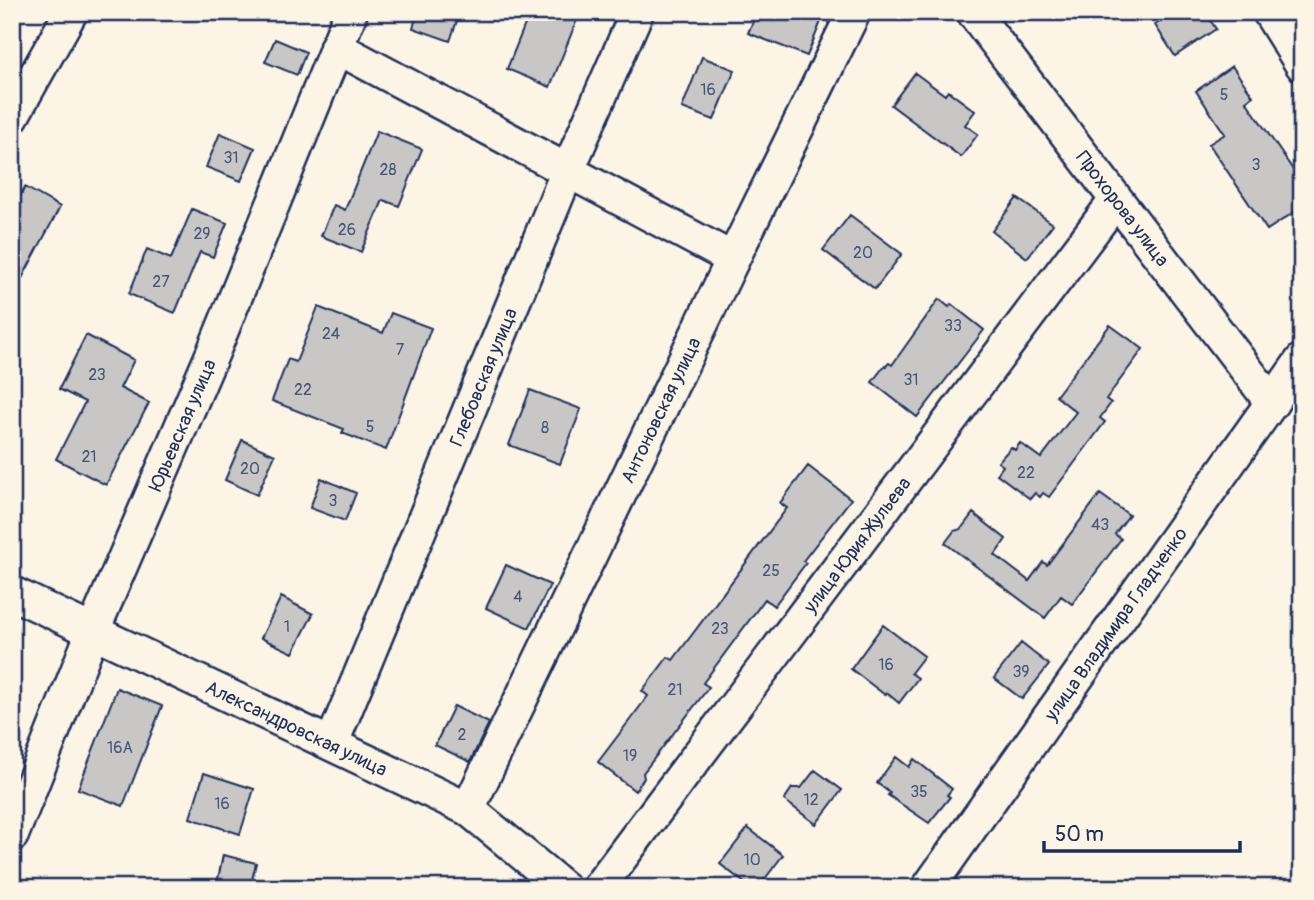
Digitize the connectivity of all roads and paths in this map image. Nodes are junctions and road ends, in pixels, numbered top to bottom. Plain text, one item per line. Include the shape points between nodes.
1 (71, 12) edge
2 (351, 12) edge
3 (636, 12) edge
4 (854, 12) edge
5 (973, 12) edge
6 (1269, 12) edge
7 (336, 47) junction
8 (1302, 65) edge
9 (12, 117) edge
10 (568, 170) junction
11 (1116, 200) junction
12 (733, 259) junction
13 (1302, 360) edge
14 (1272, 402) junction
15 (12, 593) edge
16 (93, 631) junction
17 (332, 743) junction
18 (468, 809) junction
19 (12, 835) edge
20 (564, 888) edge
21 (598, 888) edge
22 (928, 888) edge

1 - 9 street
2 - 7 street, Юрьевская улица
3 - 10 street, Глебовская улица
4 - 12 street, Антоновская улица
5 - 11 street, Прохорова улица
6 - 8 street
7 - 10 street
7 - 16 street, Юрьевская улица via 214,350
10 - 12 street
10 - 17 street, Глебовская улица
11 - 14 street, Прохорова улица
11 - 21 street, улица Юрия Жульева
12 - 18 street, Антоновская улица
13 - 14 street, улица Владимира Гладченко
14 - 22 street, улица Владимира Гладченко
15 - 16 street, Александровская улица
16 - 17 street, Александровская улица
16 - 19 street, Юрьевская улица
17 - 18 street, Александровская улица
18 - 20 street, Александровская улица

